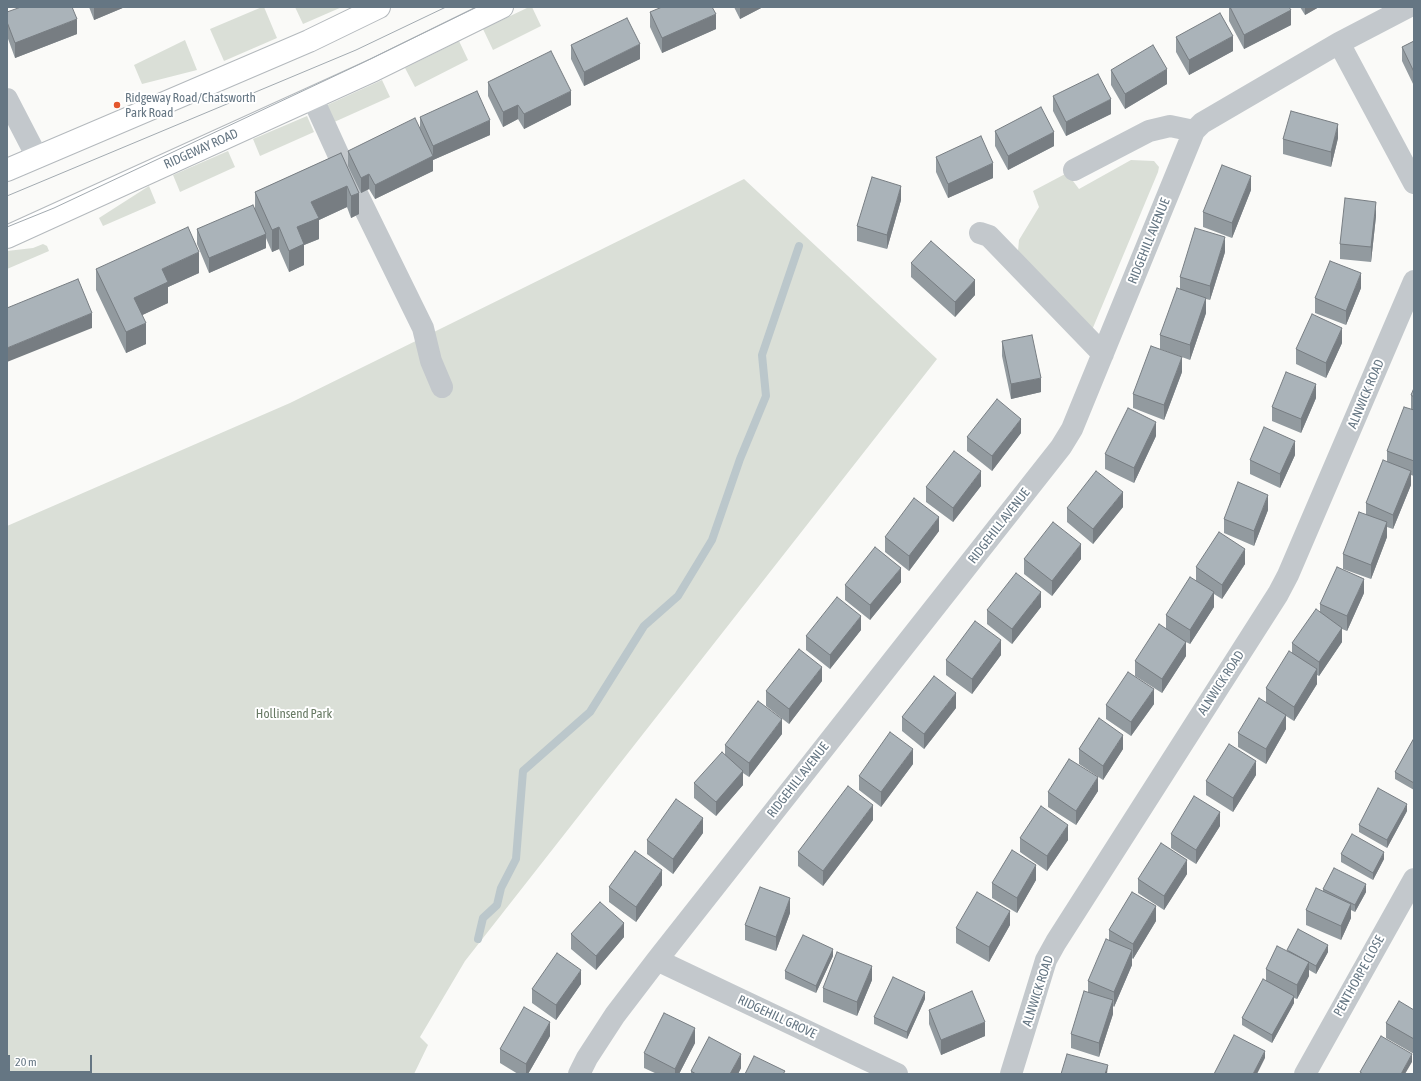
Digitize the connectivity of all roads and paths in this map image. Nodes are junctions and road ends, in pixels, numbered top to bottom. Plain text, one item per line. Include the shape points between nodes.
1 (379, 7) edge
2 (502, 7) edge
3 (1408, 7) edge
4 (1339, 43) junction
5 (313, 98) junction
6 (7, 99) edge
7 (1194, 131) junction
8 (37, 157) junction
9 (7, 170) edge
10 (1074, 170) dead end
11 (1414, 183) edge
12 (980, 233) dead end
13 (7, 237) edge
14 (1414, 281) edge
15 (1103, 354) junction
16 (442, 387) dead end
17 (1414, 879) edge
18 (657, 960) junction
19 (579, 1074) edge
20 (897, 1074) edge
21 (1011, 1074) edge
22 (1305, 1074) edge

1 - 8 highway via 302,44
2 - 5 highway, RIDGEWAY ROAD
3 - 4 street, RIDGEHILL AVENUE
4 - 7 street, RIDGEHILL AVENUE via 1202,123
4 - 11 street
5 - 13 highway, RIDGEWAY ROAD
5 - 16 street via 422,328 431,361
6 - 8 street
7 - 10 street via 1170,126 1149,131
7 - 15 street, RIDGEHILL AVENUE
8 - 9 highway
12 - 15 street via 989,236
14 - 21 street, ALNWICK ROAD via 1288,575 1046,960
15 - 18 street, RIDGEHILL AVENUE via 1072,429 1061,447
17 - 22 street, PENTHORPE CLOSE
18 - 19 street, RIDGEHILL AVENUE via 615,1015
18 - 20 street, RIDGEHILL GROVE

